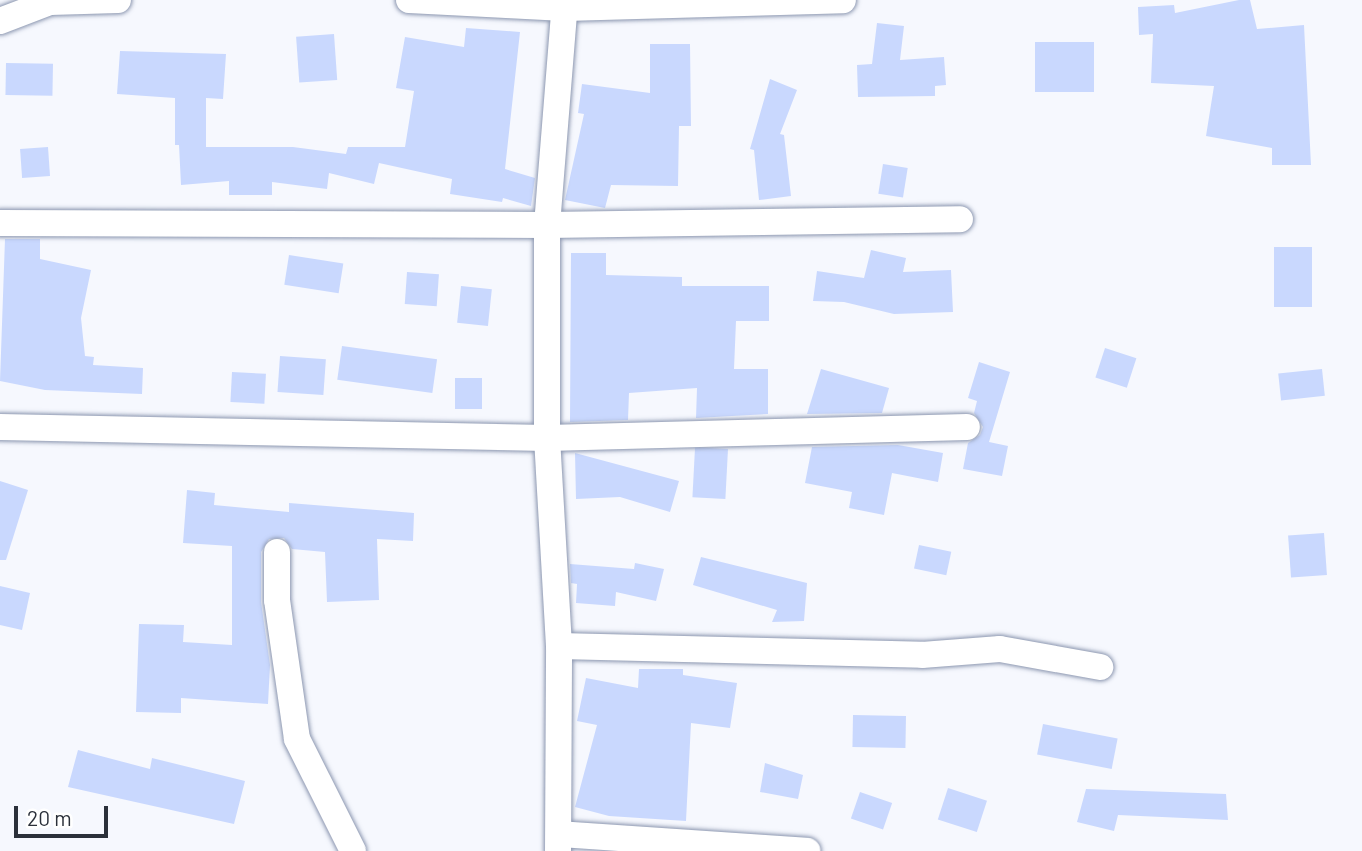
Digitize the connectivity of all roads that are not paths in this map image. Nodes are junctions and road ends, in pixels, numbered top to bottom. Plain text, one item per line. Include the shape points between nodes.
1 (118, 0) edge
2 (409, 0) edge
3 (843, 0) edge
4 (565, 4) edge
5 (0, 21) edge
6 (960, 219) dead end
7 (0, 223) edge
8 (547, 225) junction
9 (0, 426) edge
10 (967, 426) dead end
11 (547, 438) junction
12 (277, 552) dead end
13 (559, 646) junction
14 (1100, 667) dead end
15 (558, 843) edge
16 (353, 851) edge
17 (807, 851) edge

1 - 5 street via 50,2
2 - 4 street
3 - 4 street
4 - 8 street
6 - 8 street
7 - 8 street
8 - 11 street
9 - 11 street
10 - 11 street
11 - 13 street
12 - 16 street via 277,600 297,739
13 - 14 street via 922,655 1000,649
13 - 15 street
15 - 17 street

